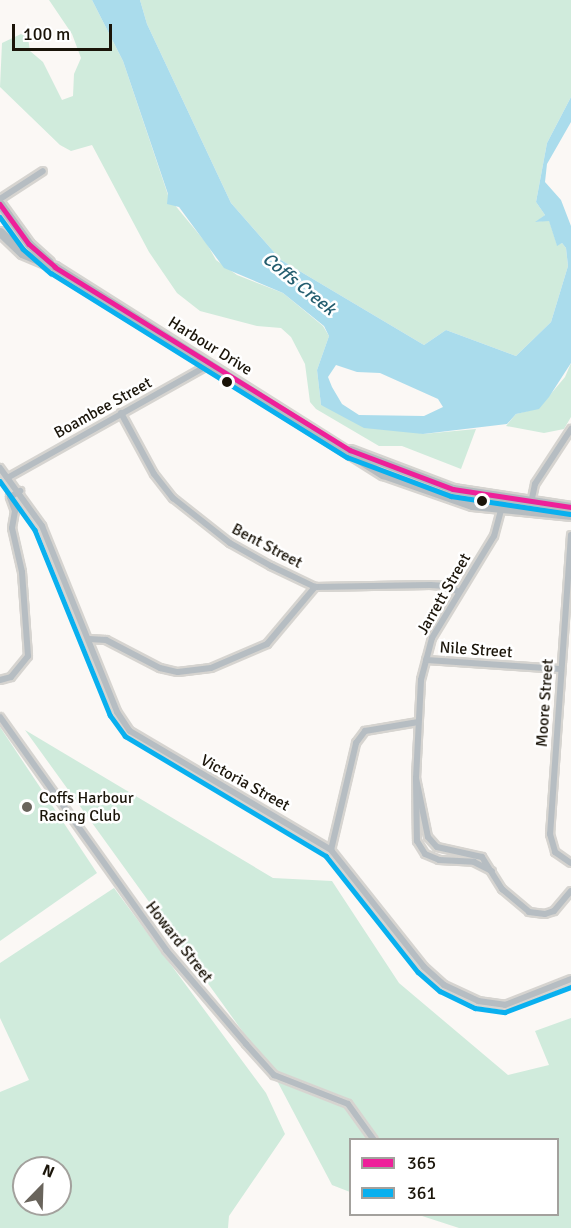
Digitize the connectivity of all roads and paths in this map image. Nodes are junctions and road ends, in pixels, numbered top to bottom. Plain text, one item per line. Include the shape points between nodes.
1 (44, 171) dead end
2 (0, 199) edge
3 (0, 204) edge
4 (0, 232) edge
5 (55, 267) junction
6 (211, 364) junction
7 (121, 413) junction
8 (571, 429) edge
9 (0, 468) edge
10 (9, 477) junction
11 (20, 491) junction
12 (531, 503) junction
13 (503, 504) junction
14 (571, 507) edge
15 (571, 515) edge
16 (571, 535) edge
17 (315, 587) junction
18 (459, 592) junction
19 (89, 639) junction
20 (426, 660) junction
21 (561, 669) junction
22 (0, 680) edge
23 (0, 717) edge
24 (418, 722) junction
25 (416, 778) junction
26 (331, 850) junction
27 (571, 863) edge
28 (492, 871) junction
29 (571, 891) edge
30 (571, 979) edge
31 (373, 1138) edge

1 - 2 street
3 - 5 street, Harbour Drive via 29,244
4 - 5 street, Harbour Drive via 22,253
5 - 6 street, Harbour Drive
6 - 7 street, Boambee Street
6 - 13 street, Harbour Drive via 350,450 424,480
7 - 10 street, Boambee Street
7 - 17 street, Bent Street via 157,479 173,498 230,543
8 - 12 street via 535,484
9 - 10 street, Victoria Street
10 - 11 street, Victoria Street
11 - 19 street, Victoria Street via 54,550
11 - 22 street via 10,497 22,572 28,656 11,677
12 - 13 street, Harbour Drive
12 - 14 street, Harbour Drive
13 - 15 street, Harbour Drive
13 - 18 street, Jarrett Street via 494,536
16 - 21 street, Moore Street
17 - 18 street, Bent Street via 430,585 447,586
17 - 19 street via 267,645 211,668 178,672 160,668 106,640
18 - 20 street, Jarrett Street via 432,638
19 - 26 street, Victoria Street via 117,712 130,731
20 - 21 street, Nile Street
20 - 24 street, Jarrett Street
21 - 27 street, Moore Street via 550,834 555,852
23 - 31 street, Howard Street via 166,950 246,1044 274,1075 348,1104
24 - 25 street, Jarrett Street
24 - 26 street via 366,731 356,743
25 - 28 street, Jarrett Street via 432,843 477,855
25 - 28 street, Jarrett Street via 413,785 417,841 424,854 439,860 474,862
26 - 30 street, Victoria Street via 424,967 444,985 478,1001 505,1005
28 - 29 street, Jarrett Street via 511,899 537,914 554,911

